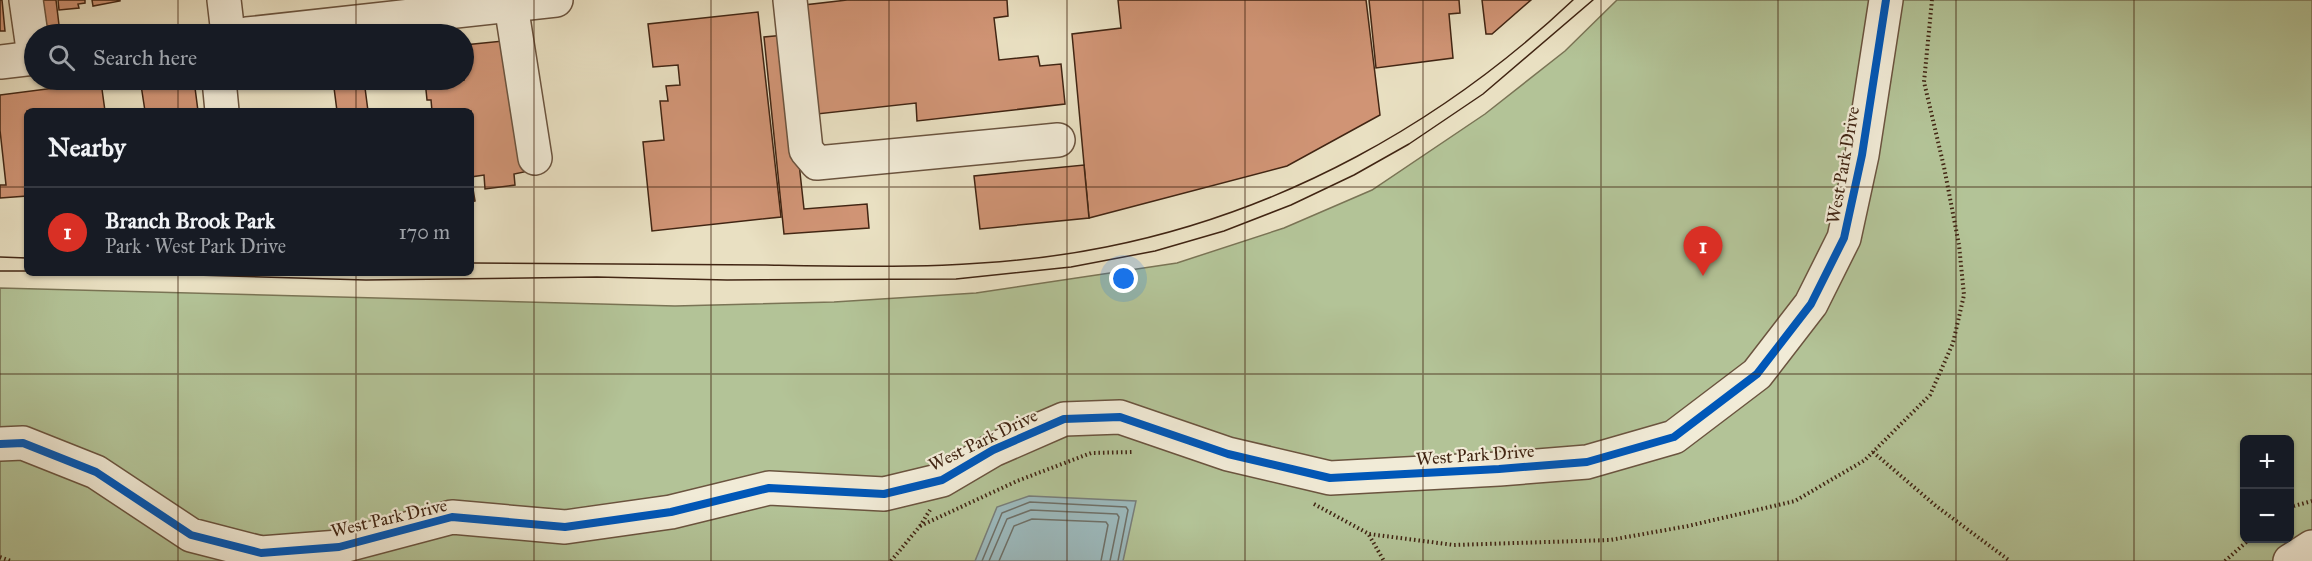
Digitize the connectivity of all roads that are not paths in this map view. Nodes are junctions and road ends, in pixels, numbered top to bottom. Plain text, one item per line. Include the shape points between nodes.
1 (26, 0) edge
2 (224, 0) edge
3 (556, 0) edge
4 (790, 0) edge
5 (1886, 0) edge
6 (511, 5) junction
7 (29, 24) edge
8 (227, 24) edge
9 (338, 24) edge
10 (24, 58) edge
11 (0, 62) edge
12 (220, 90) edge
13 (222, 108) edge
14 (1058, 140) dead end
15 (535, 158) dead end
16 (0, 444) edge
17 (2312, 547) edge
18 (2290, 561) edge

1 - 7 street
2 - 8 street
3 - 6 street
4 - 14 street via 806,150 817,163
5 - 16 street, West Park Drive via 1845,238 1811,304 1757,374 1674,437 1587,462 1330,478 1228,454 1120,417 1064,419 993,450 942,480 884,494 769,488 671,512 566,527 452,517 339,547 261,553 191,535 96,472 23,443
6 - 9 street
6 - 15 street
10 - 11 street
12 - 13 street
17 - 18 street

